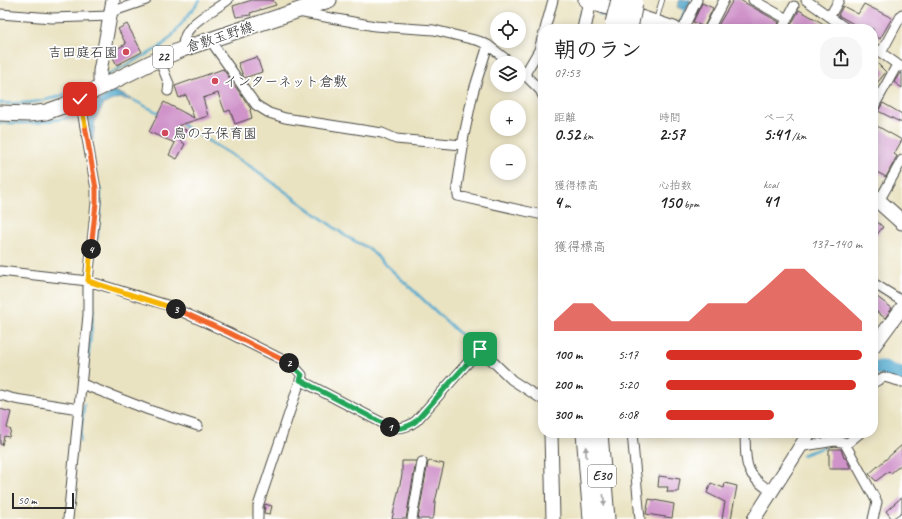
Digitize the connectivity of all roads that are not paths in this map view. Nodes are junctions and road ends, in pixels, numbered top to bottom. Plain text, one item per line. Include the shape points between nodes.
1 (146, 0) edge
2 (228, 0) edge
3 (329, 0) edge
4 (553, 0) edge
5 (589, 0) edge
6 (662, 0) edge
7 (697, 0) edge
8 (724, 0) edge
9 (753, 0) edge
10 (806, 0) edge
11 (839, 0) edge
12 (630, 1) edge
13 (794, 6) dead end
14 (112, 8) edge
15 (296, 12) junction
16 (0, 14) edge
17 (902, 14) edge
18 (830, 16) junction
19 (787, 19) junction
20 (546, 24) edge
21 (585, 24) edge
22 (622, 24) edge
23 (650, 24) edge
24 (656, 24) edge
25 (685, 24) edge
26 (712, 24) edge
27 (784, 24) edge
28 (839, 24) edge
29 (210, 40) junction
30 (488, 45) junction
31 (183, 49) junction
32 (878, 49) edge
33 (538, 50) edge
34 (878, 51) edge
35 (502, 56) edge
36 (159, 59) junction
37 (526, 66) edge
38 (900, 66) edge
39 (526, 77) edge
40 (102, 87) junction
41 (538, 90) edge
42 (168, 91) dead end
43 (878, 100) edge
44 (82, 109) junction
45 (0, 113) edge
46 (462, 145) junction
47 (902, 160) edge
48 (878, 196) edge
49 (878, 201) edge
50 (538, 214) edge
51 (902, 222) edge
52 (0, 271) edge
53 (88, 281) junction
54 (878, 285) edge
55 (902, 301) edge
56 (902, 308) edge
57 (878, 340) edge
58 (300, 380) junction
59 (878, 380) edge
60 (902, 382) edge
61 (82, 384) junction
62 (0, 395) edge
63 (538, 397) edge
64 (80, 409) junction
65 (198, 426) dead end
66 (551, 438) edge
67 (585, 438) edge
68 (599, 438) edge
69 (632, 438) edge
70 (745, 438) edge
71 (805, 438) edge
72 (854, 438) edge
73 (844, 442) junction
74 (798, 447) junction
75 (422, 462) dead end
76 (771, 491) junction
77 (68, 519) edge
78 (258, 519) edge
79 (412, 519) edge
80 (553, 519) edge
81 (592, 519) edge
82 (606, 519) edge
83 (640, 519) edge
84 (754, 519) edge
85 (874, 519) edge

1 - 14 street
2 - 31 street via 187,30 182,42
3 - 15 main road, 倉敷玉野線 / 22
4 - 20 street
5 - 21 street
5 - 23 main road
6 - 24 lane
7 - 25 street
8 - 26 street
9 - 19 street
10 - 18 street
11 - 18 street
12 - 22 highway, bridge
13 - 19 street
14 - 16 street via 52,18
14 - 40 street via 100,70
15 - 29 main road, 倉敷玉野線 / 22
15 - 30 street via 374,26 434,30
17 - 32 street
18 - 28 street
19 - 27 street
29 - 31 main road, 倉敷玉野線 / 22
29 - 46 street via 256,105 270,113 285,118 375,132 396,139
30 - 35 street
30 - 46 street via 473,93
31 - 36 main road, 倉敷玉野線 / 22
33 - 37 street
34 - 38 street
36 - 40 main road, 倉敷玉野線 / 22
36 - 42 street via 169,84
38 - 43 street
39 - 41 street
40 - 44 main road, 倉敷玉野線 / 22
44 - 45 main road, 倉敷玉野線 / 22 via 29,114
44 - 53 street via 96,189
46 - 50 street via 458,196
47 - 48 street
49 - 51 main road
52 - 53 street
53 - 58 street via 167,305 229,333 293,366 302,375
53 - 61 street
54 - 55 street
56 - 57 street
58 - 63 street via 392,428 401,428 416,421 480,349 512,380
58 - 78 street via 258,506
59 - 60 street via 884,377
61 - 64 street
61 - 65 street
62 - 64 street
64 - 77 street
66 - 80 street
81 -> 67 highway, E30
68 -> 82 highway, E30
69 - 83 street
70 - 76 street via 748,470
71 - 74 street
72 - 73 street via 848,443
73 - 74 street via 825,442
73 - 85 street via 877,502
74 - 76 street
75 - 79 street
76 - 84 street

